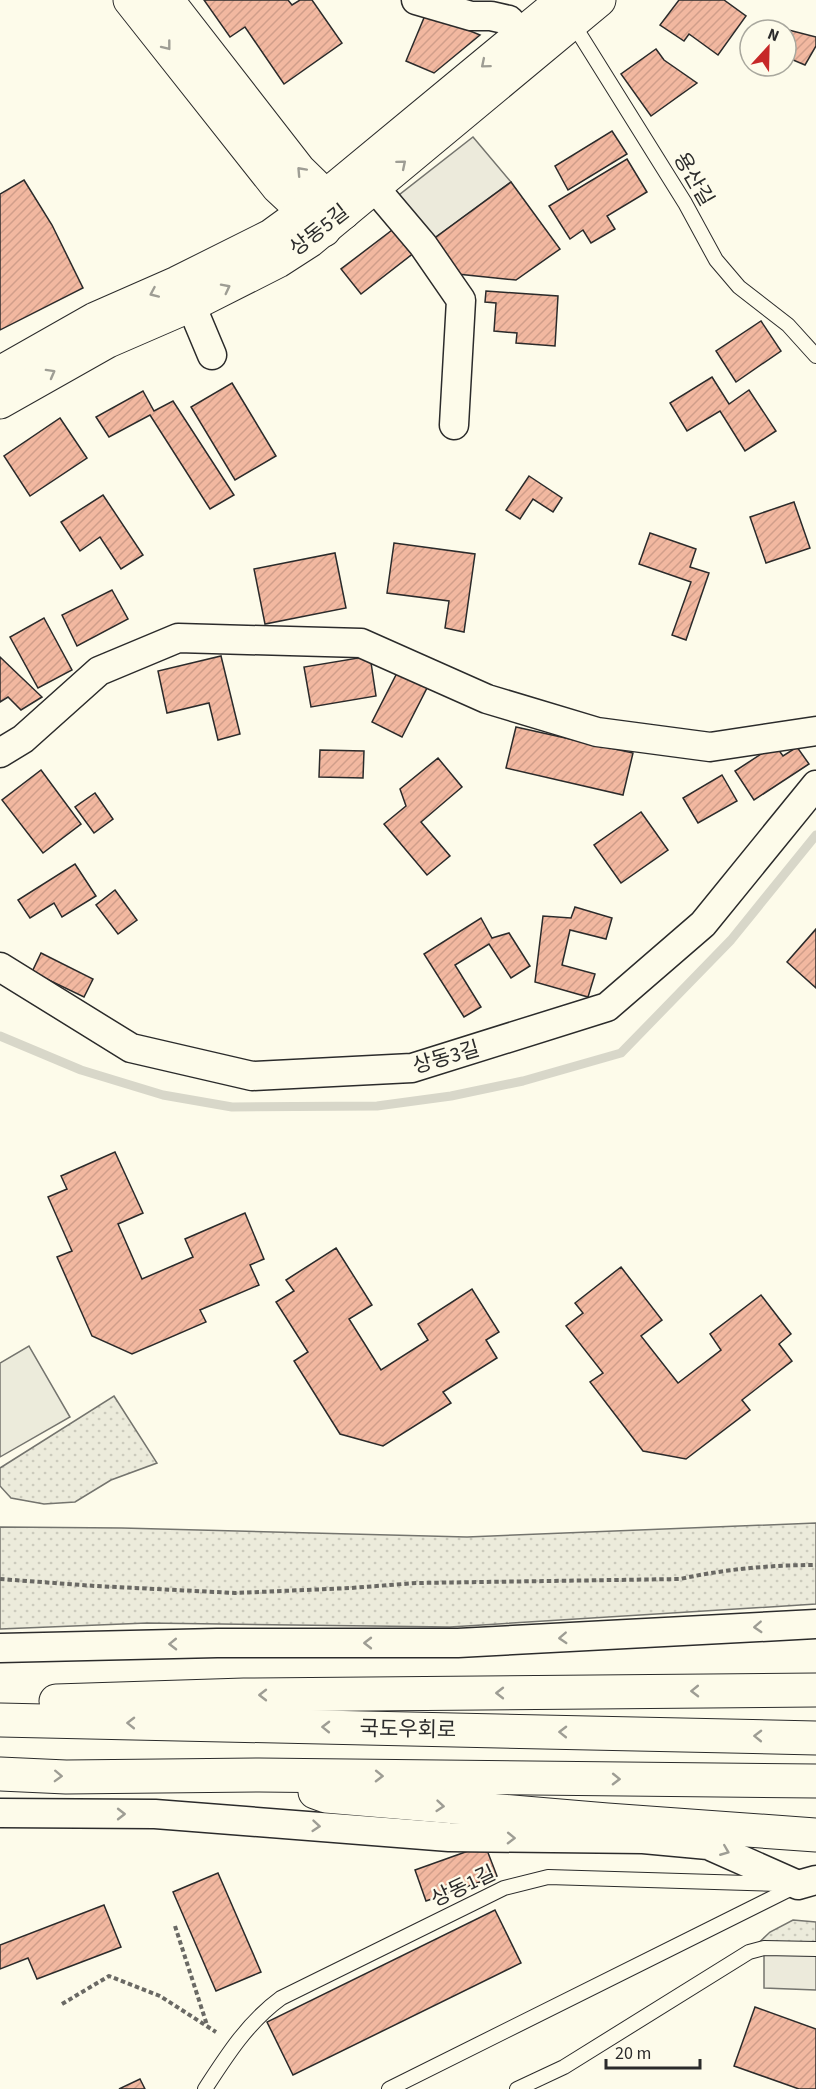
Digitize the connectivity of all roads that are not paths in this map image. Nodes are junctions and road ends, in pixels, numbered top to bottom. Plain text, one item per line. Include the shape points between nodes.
1 (130, 0) edge
2 (167, 0) edge
3 (416, 0) edge
4 (599, 0) edge
5 (487, 8) edge
6 (564, 10) edge
7 (522, 34) junction
8 (374, 188) junction
9 (324, 213) junction
10 (191, 305) junction
11 (212, 355) dead end
12 (816, 356) edge
13 (0, 374) edge
14 (0, 402) edge
15 (454, 424) dead end
16 (816, 731) edge
17 (0, 753) edge
18 (816, 785) edge
19 (0, 967) edge
20 (816, 1624) edge
21 (0, 1648) edge
22 (816, 1690) edge
23 (0, 1703) edge
24 (0, 1720) edge
25 (816, 1738) edge
26 (0, 1774) edge
27 (259, 1774) junction
28 (816, 1781) edge
29 (0, 1813) edge
30 (816, 1835) edge
31 (807, 1882) edge
32 (816, 1949) edge
33 (206, 2089) edge
34 (389, 2089) edge
35 (517, 2089) edge

1 -> 9 main road via 278,187
9 -> 2 main road via 299,170
3 - 5 street via 471,16
4 - 6 main road, 상동5길
5 - 7 street via 509,20
6 - 7 main road, 상동5길
8 -> 6 main road, 상동5길
6 - 12 lane, 용산길 via 685,203 716,260 739,287 788,325
7 -> 9 main road, 상동5길
8 - 9 main road, 상동5길
8 - 15 street via 423,245 461,300
10 -> 9 main road, 상동5길 via 278,261
9 -> 13 main road, 상동5길 via 95,320
10 - 11 street
14 -> 10 main road, 상동5길 via 108,341
16 - 17 street via 710,747 597,732 487,699 361,643 178,638 99,671 23,739
18 - 19 street, 상동3길 via 703,924 607,1007 412,1068 252,1076 131,1048
20 -> 21 street via 458,1643
22 -> 23 main road via 244,1695
25 -> 24 main road, 국도우회로
26 -> 27 main road
27 -> 28 main road
27 -> 30 main road via 326,1796
29 -> 31 street via 155,1814 449,1837 643,1839 708,1845
31 - 33 lane, 상동1길 via 548,1877 504,1888 281,1998 264,2010 234,2044
31 - 34 lane
32 - 35 lane via 764,1948 749,1952 564,2067

